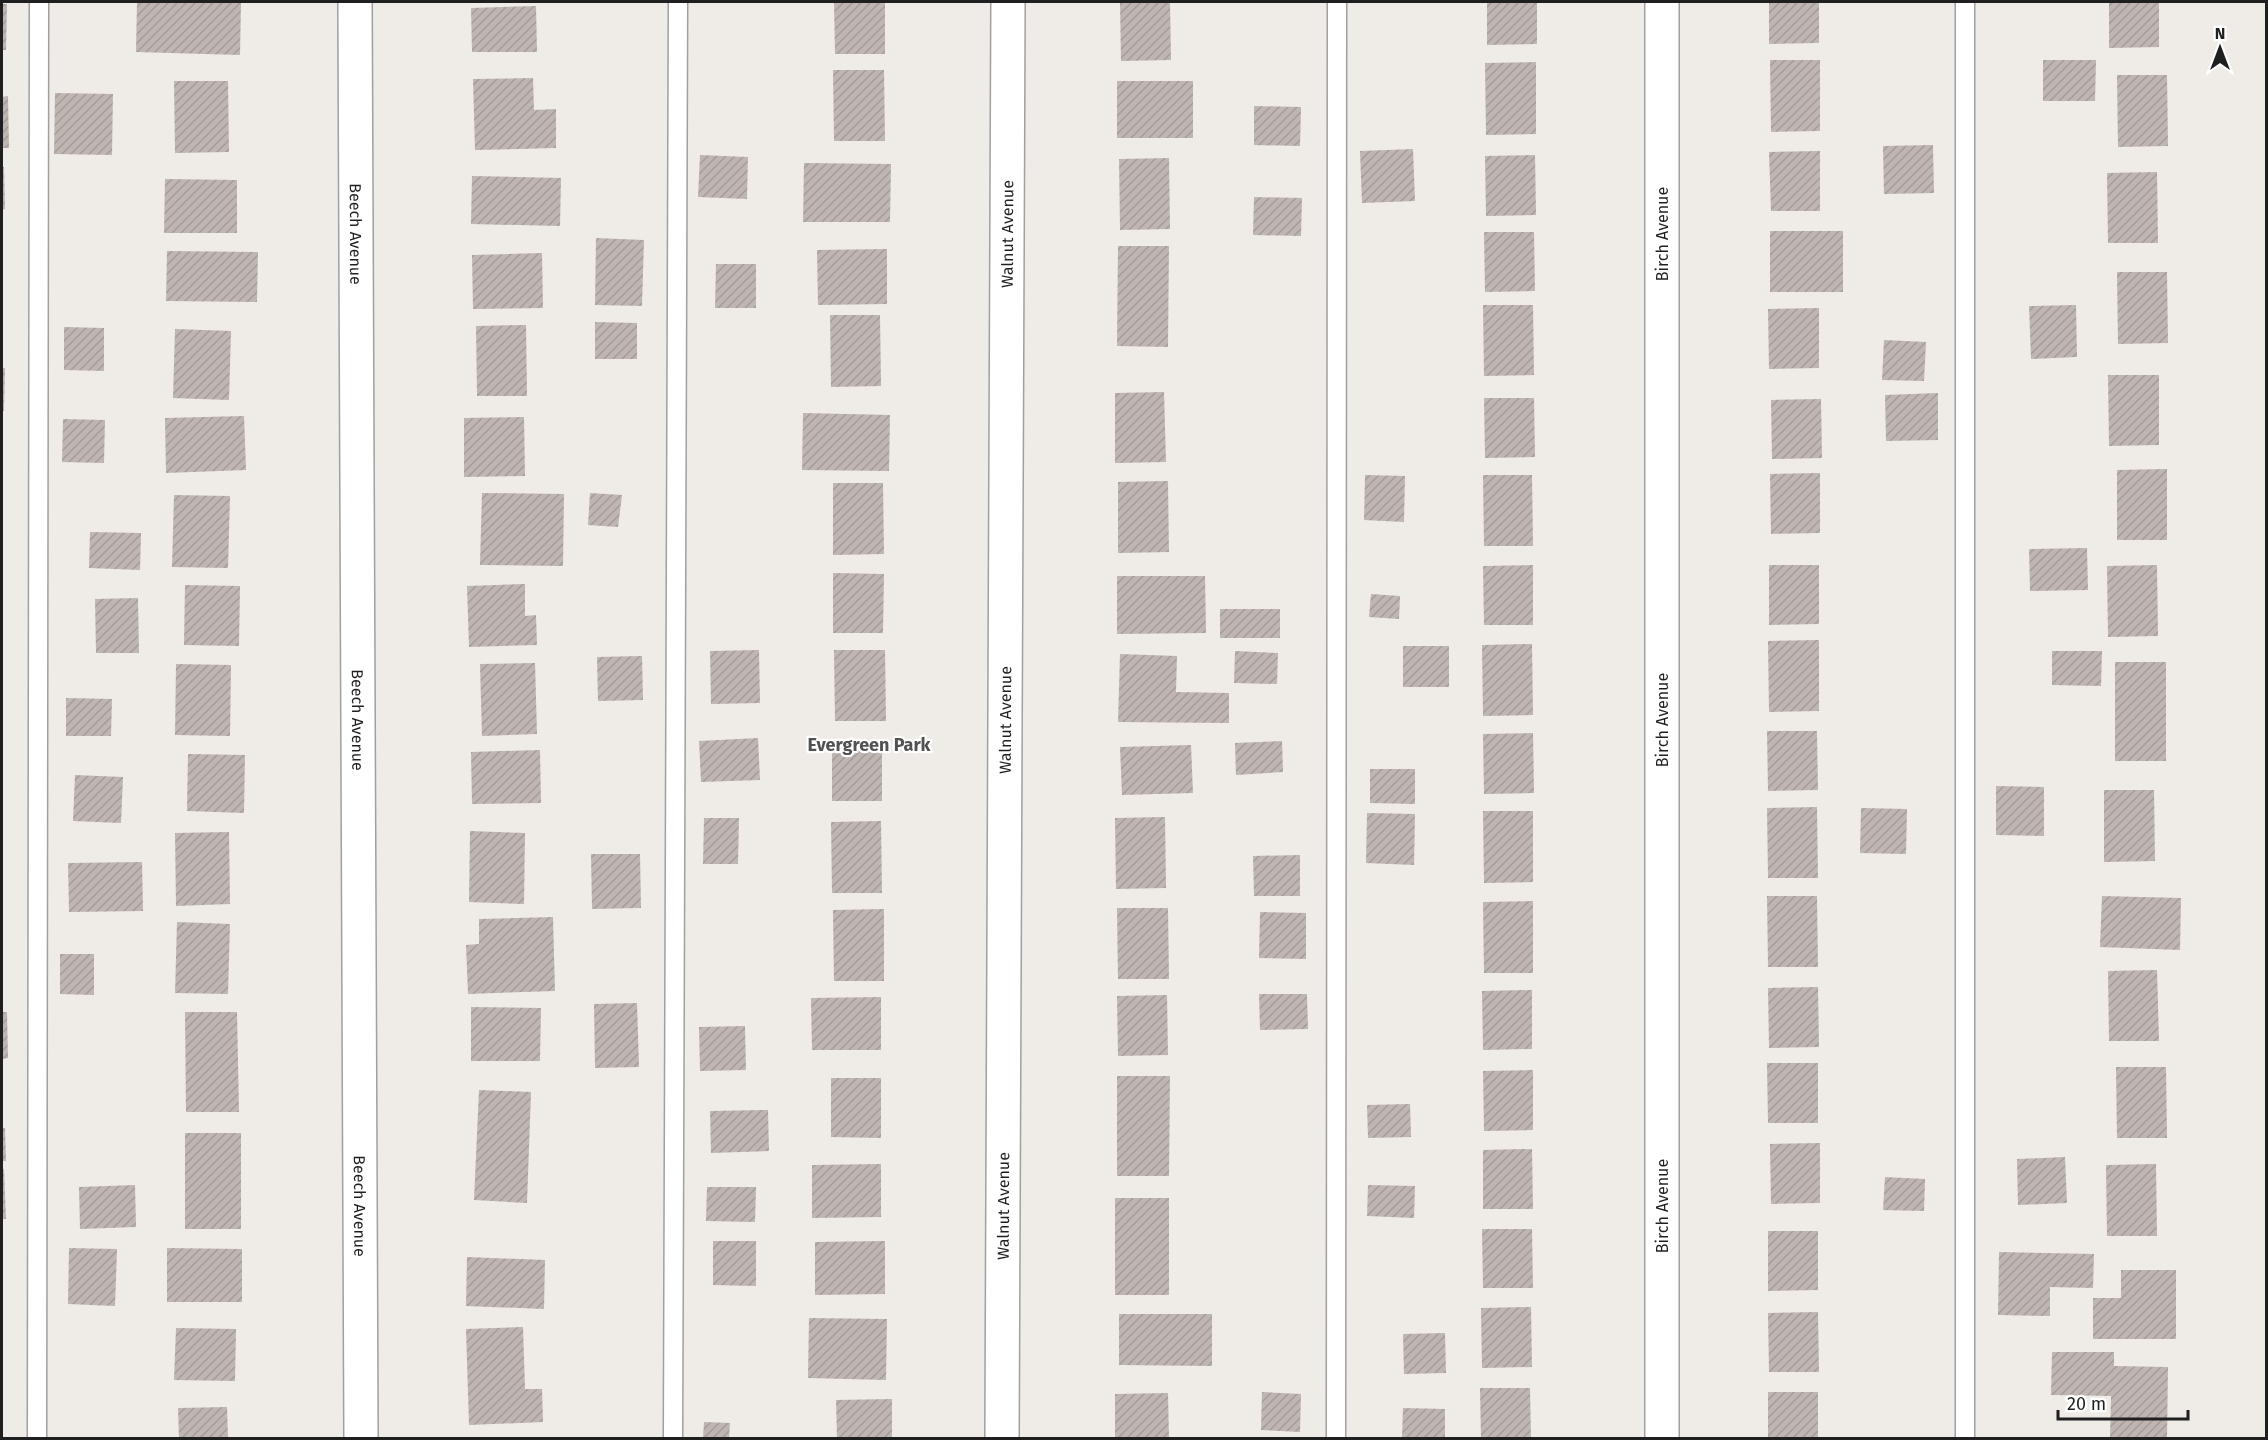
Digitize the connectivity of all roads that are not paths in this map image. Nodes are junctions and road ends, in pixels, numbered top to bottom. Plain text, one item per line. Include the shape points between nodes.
1 (39, 2) edge
2 (355, 2) edge
3 (678, 2) edge
4 (1008, 2) edge
5 (1337, 2) edge
6 (1662, 2) edge
7 (1965, 2) edge
8 (37, 1438) edge
9 (361, 1438) edge
10 (673, 1438) edge
11 (1002, 1438) edge
12 (1336, 1438) edge
13 (1662, 1438) edge
14 (1965, 1438) edge

1 - 8 lane
2 - 9 street, Beech Avenue
3 - 10 lane
4 - 11 street, Walnut Avenue
5 - 12 lane
6 - 13 street, Birch Avenue
7 - 14 lane

